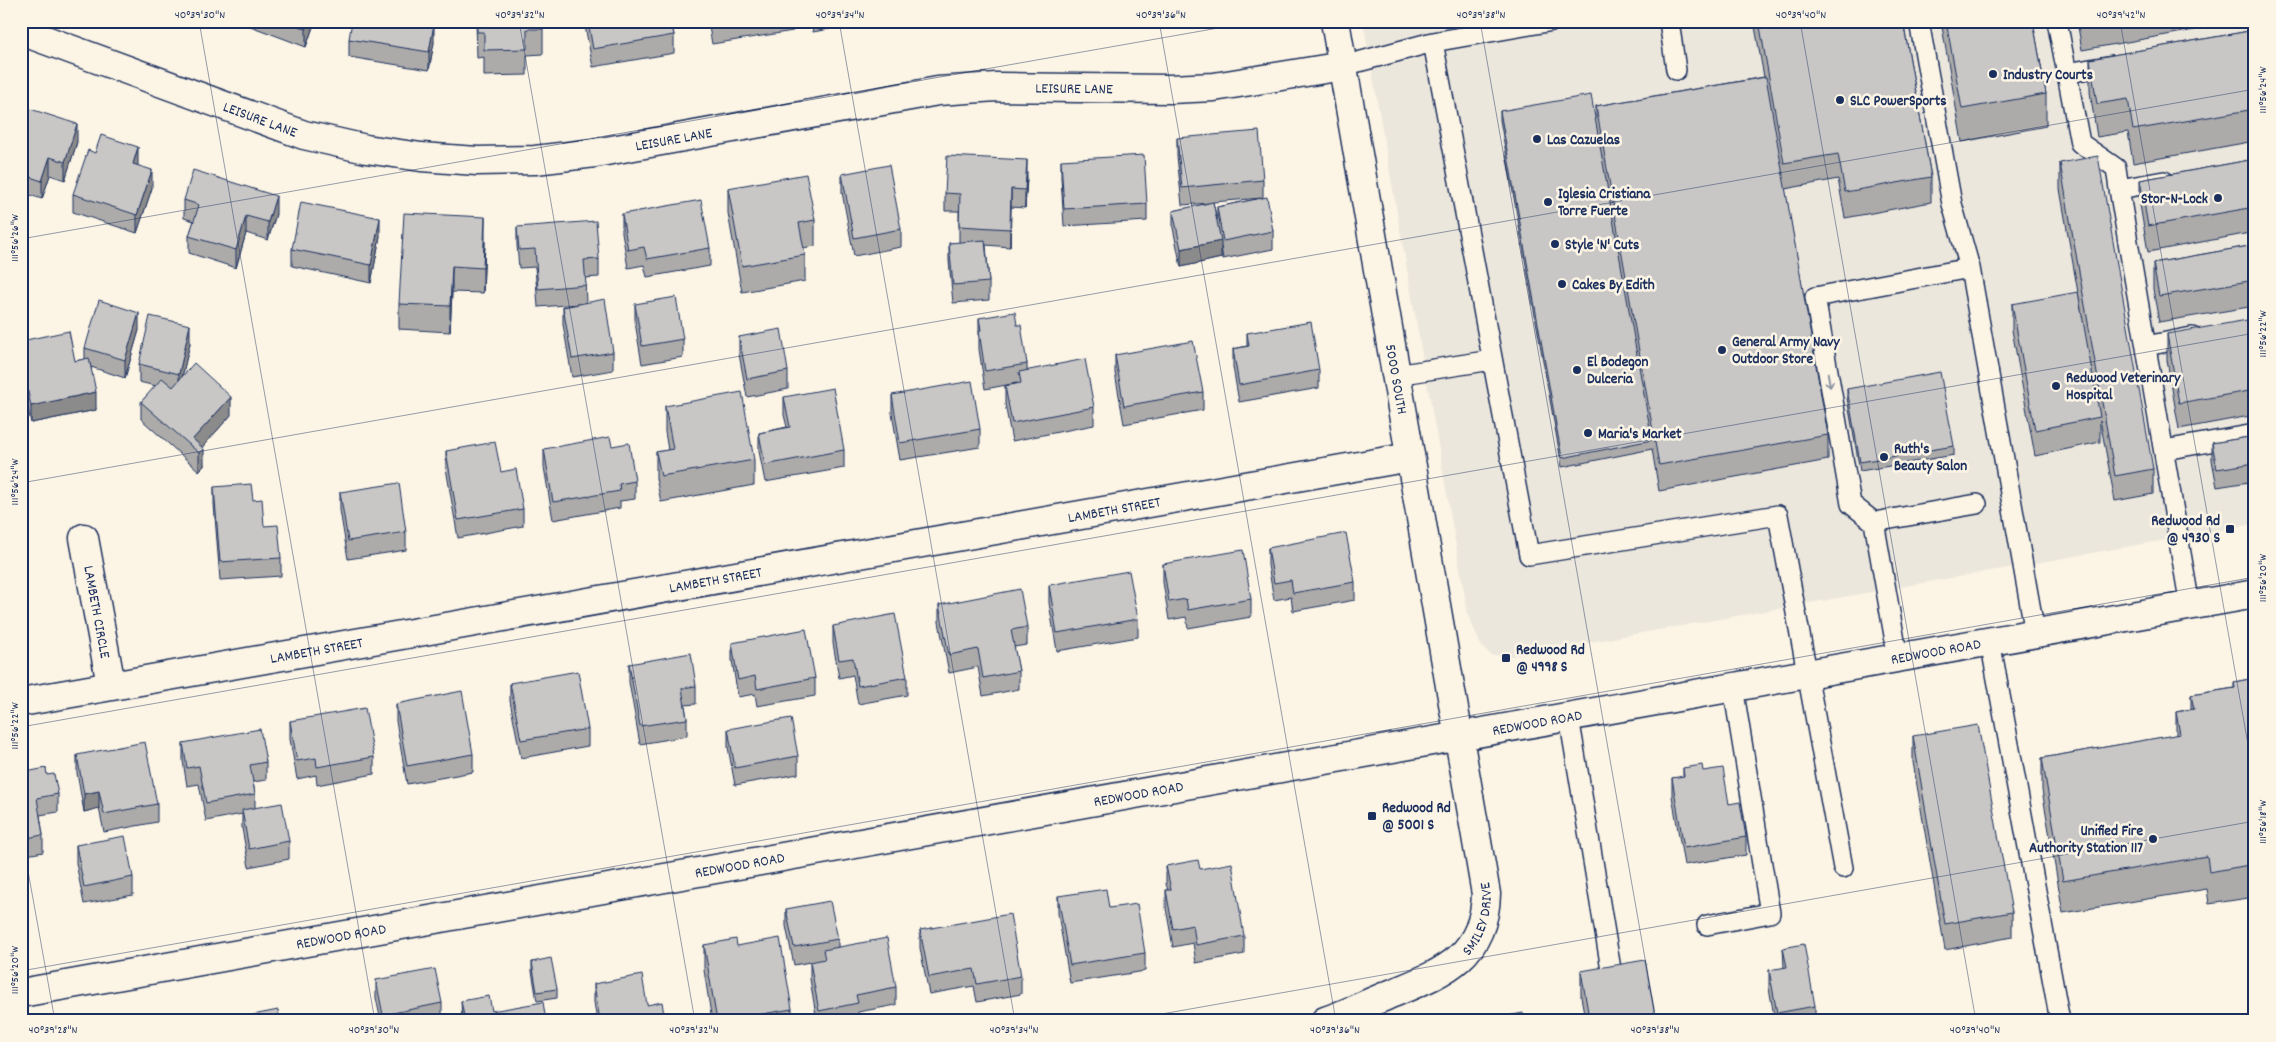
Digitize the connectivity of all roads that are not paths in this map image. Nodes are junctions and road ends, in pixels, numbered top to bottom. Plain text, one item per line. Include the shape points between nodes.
1 (1335, 21) edge
2 (1553, 21) edge
3 (1669, 21) edge
4 (2057, 21) edge
5 (1920, 27) dead end
6 (21, 31) edge
7 (1434, 42) junction
8 (2133, 61) edge
9 (1343, 66) junction
10 (1676, 70) dead end
11 (2067, 73) junction
12 (2177, 178) edge
13 (2119, 189) junction
14 (1970, 268) junction
15 (2152, 272) dead end
16 (2134, 276) junction
17 (2209, 334) edge
18 (2146, 346) junction
19 (1492, 360) junction
20 (1396, 375) junction
21 (2255, 434) edge
22 (2164, 450) junction
23 (1410, 457) junction
24 (1977, 504) dead end
25 (1874, 522) junction
26 (84, 538) dead end
27 (2255, 594) edge
28 (2190, 606) junction
29 (2035, 633) junction
30 (1990, 641) junction
31 (1898, 658) junction
32 (1806, 674) junction
33 (111, 685) junction
34 (1733, 687) junction
35 (21, 702) edge
36 (1569, 717) junction
37 (1459, 736) junction
38 (1843, 868) dead end
39 (1707, 925) dead end
40 (1611, 969) edge
41 (21, 993) edge
42 (1332, 1020) edge
43 (2060, 1021) edge

1 - 9 street, 5000 SOUTH
2 - 7 lane
3 - 10 lane
4 - 11 lane
5 - 14 lane via 1952,204
6 - 9 street, LEISURE LANE via 304,135 412,156 477,161 535,160 595,153 938,91 996,87 1214,87
7 - 9 lane
7 - 19 lane
8 - 11 lane
9 - 20 street, 5000 SOUTH
11 - 13 lane via 2080,142 2116,168
12 - 13 lane
13 - 16 lane
14 -> 25 lane via 1815,297 1851,504
14 - 29 lane
15 - 16 lane
16 - 18 lane
17 - 18 lane
18 - 22 lane
19 - 20 lane
19 - 32 lane via 1529,555 1778,515
20 - 23 street, 5000 SOUTH
21 - 22 lane
22 - 28 lane
23 - 33 street, LAMBETH STREET
23 - 37 street, 5000 SOUTH
24 - 25 lane
25 - 31 lane
26 - 33 street, LAMBETH CIRCLE
27 - 28 street, REDWOOD ROAD
28 - 29 street, REDWOOD ROAD
29 - 30 street, REDWOOD ROAD
30 - 31 street, REDWOOD ROAD
30 - 43 lane
31 - 32 street, REDWOOD ROAD
32 - 34 street, REDWOOD ROAD
32 - 38 lane
33 - 35 street, LAMBETH STREET
34 - 36 street, REDWOOD ROAD
34 - 39 lane via 1770,913
36 - 37 street, REDWOOD ROAD
36 - 40 lane
37 - 41 street, REDWOOD ROAD
37 - 42 street, SMILEY DRIVE via 1486,894 1481,930 1459,959 1444,970

